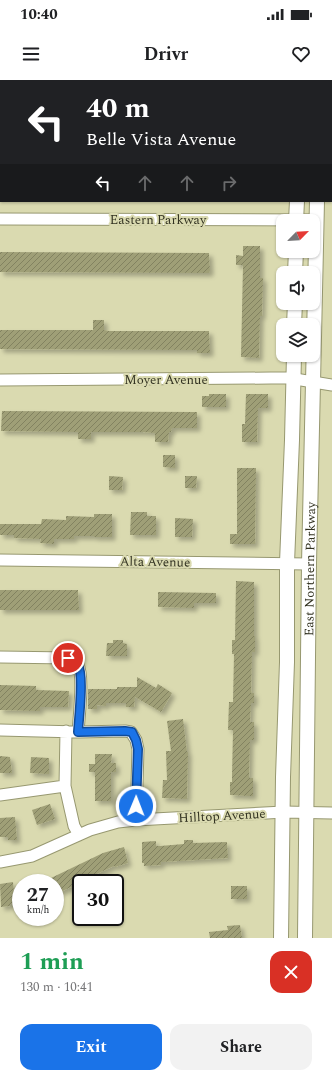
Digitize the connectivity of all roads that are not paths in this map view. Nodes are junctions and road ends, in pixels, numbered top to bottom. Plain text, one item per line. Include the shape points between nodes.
1 (297, 202) edge
2 (317, 202) edge
3 (296, 214) edge
4 (316, 214) edge
5 (0, 219) edge
6 (276, 220) edge
7 (315, 258) edge
8 (294, 362) edge
9 (293, 379) junction
10 (0, 380) edge
11 (313, 382) junction
12 (332, 385) edge
13 (0, 560) edge
14 (287, 563) junction
15 (309, 564) junction
16 (0, 657) edge
17 (0, 730) edge
18 (66, 731) junction
19 (78, 732) junction
20 (65, 786) junction
21 (0, 795) edge
22 (284, 812) junction
23 (306, 812) junction
24 (332, 813) edge
25 (136, 820) junction
26 (79, 835) junction
27 (0, 862) edge
28 (282, 938) edge
29 (305, 938) edge

1 - 3 main road
2 - 4 main road, East Northern Parkway
5 - 6 street, Eastern Parkway
7 - 11 main road, East Northern Parkway
8 - 9 main road, East Northern Parkway
9 - 10 street, Moyer Avenue
9 - 11 street, Moyer Avenue
9 - 14 main road, East Northern Parkway
11 - 12 street, Moyer Avenue
11 - 15 main road, East Northern Parkway
13 - 14 street, Alta Avenue
14 - 15 street, Alta Avenue
14 - 22 main road, East Northern Parkway
15 - 23 main road, East Northern Parkway
16 - 19 street via 68,658 75,661 80,671
17 - 18 street
18 - 19 street
18 - 20 street
19 - 25 street via 132,732 138,749
20 - 21 street
20 - 26 street via 74,826
22 - 23 street, Hilltop Avenue
22 - 25 street, Hilltop Avenue
22 - 28 main road, East Northern Parkway
23 - 24 street, Hilltop Avenue
23 - 29 main road, East Northern Parkway
25 - 26 street, Hilltop Avenue via 101,826
26 - 27 street, Hilltop Avenue via 32,856

